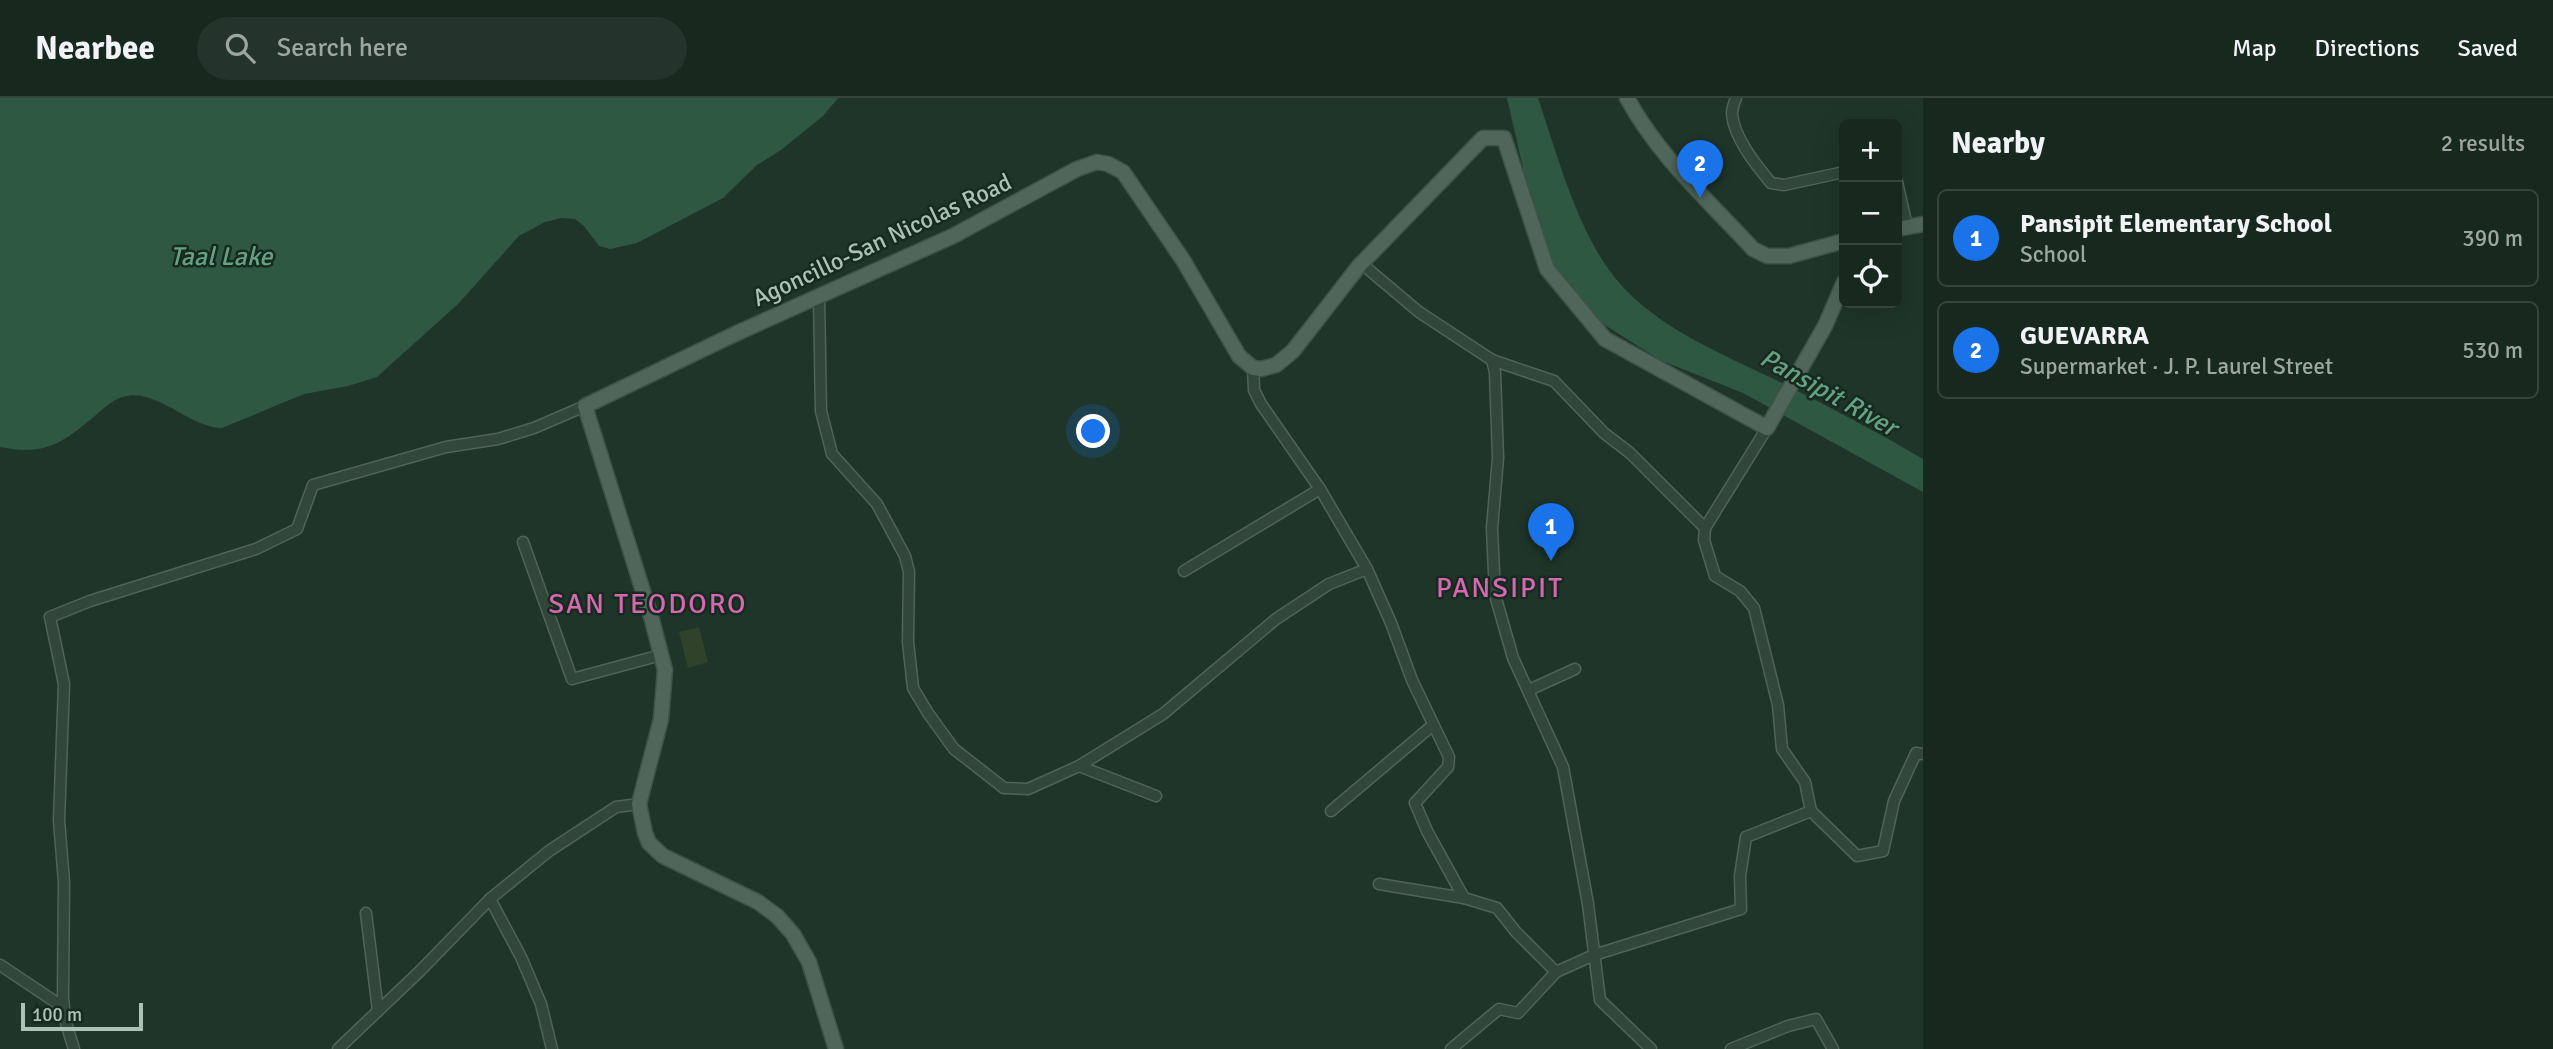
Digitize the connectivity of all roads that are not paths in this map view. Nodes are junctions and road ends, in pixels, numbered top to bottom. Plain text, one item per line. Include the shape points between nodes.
1 (1628, 98) edge
2 (1736, 98) edge
3 (1839, 173) edge
4 (1923, 224) edge
5 (1902, 228) edge
6 (1839, 242) edge
7 (1362, 264) junction
8 (1839, 296) edge
9 (819, 297) junction
10 (1492, 360) junction
11 (1253, 368) junction
12 (584, 406) junction
13 (1766, 428) junction
14 (1321, 489) junction
15 (1705, 528) junction
16 (523, 542) dead end
17 (1367, 569) junction
18 (1184, 571) dead end
19 (661, 655) junction
20 (1575, 669) dead end
21 (1529, 690) junction
22 (1433, 725) junction
23 (1923, 754) edge
24 (1079, 766) junction
25 (1156, 796) dead end
26 (639, 804) junction
27 (1331, 811) dead end
28 (1811, 811) junction
29 (1379, 884) dead end
30 (1464, 898) junction
31 (490, 899) junction
32 (366, 913) dead end
33 (1594, 955) junction
34 (0, 965) edge
35 (1556, 972) junction
36 (63, 1007) junction
37 (378, 1011) junction
38 (74, 1049) edge
39 (338, 1049) edge
40 (552, 1049) edge
41 (836, 1049) edge
42 (1451, 1049) edge
43 (1651, 1049) edge
44 (1731, 1049) edge
45 (1832, 1049) edge

1 - 6 main road via 1643,128 1671,162 1754,248 1767,256 1789,256
2 - 3 street via 1732,113 1738,133 1771,183 1784,185
4 - 5 main road
7 - 10 street via 1419,312
7 - 11 main road via 1284,360 1268,368
7 - 13 main road via 1483,138 1504,138 1547,269 1605,340
8 - 13 main road
9 - 11 main road, Agoncillo-San Nicolas Road via 953,236 1097,162 1117,168 1132,183 1233,347
9 - 12 main road, Agoncillo-San Nicolas Road
9 - 24 street via 821,411 832,454 877,504 905,556 913,688 954,749 1004,788 1028,789
10 - 15 street via 1554,381
10 - 21 street via 1498,458 1492,528 1494,595 1513,658
11 - 14 street via 1254,390 1261,404
12 - 19 main road
12 - 36 street via 498,439 426,452 313,485 297,529 256,549 50,617 65,684 59,820 64,882
13 - 15 street
14 - 17 street
14 - 18 street
15 - 28 street via 1715,576 1754,608 1779,705 1782,749 1805,782
16 - 19 street via 572,679
17 - 22 street
17 - 24 street via 1336,580 1276,619 1163,714
19 - 26 main road via 664,702
20 - 21 street
21 - 33 street via 1563,766
22 - 27 street
22 - 30 street via 1449,757 1448,768 1415,803
23 - 28 street via 1916,754 1894,801 1883,851 1857,856
24 - 25 street
26 - 31 street via 616,807 549,851
26 - 41 main road via 654,849 758,902 793,934 814,976
28 - 33 street via 1746,837 1741,909
29 - 30 street
30 - 35 street via 1497,908
31 - 37 street
31 - 40 street via 541,1004
32 - 37 street
33 - 35 street
33 - 43 street via 1600,1000
34 - 36 street
35 - 42 street via 1518,1013 1499,1009
36 - 38 street
37 - 39 street
44 - 45 street via 1815,1019

